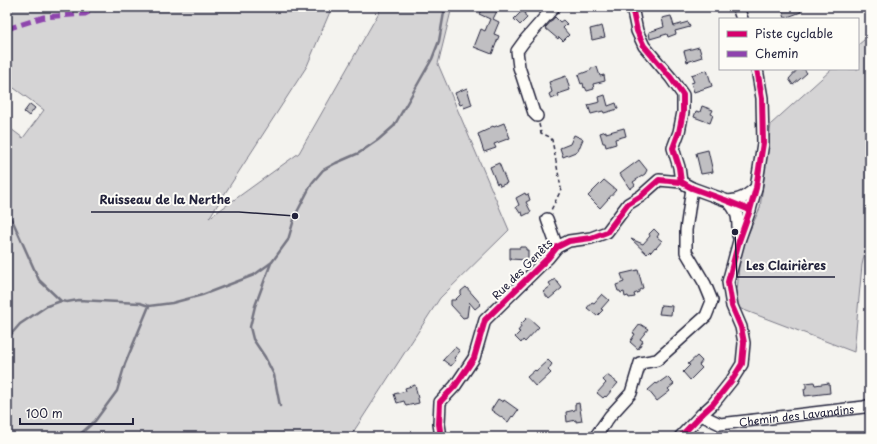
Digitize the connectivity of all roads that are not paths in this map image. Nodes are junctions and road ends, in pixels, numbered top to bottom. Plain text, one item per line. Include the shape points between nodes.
1 (554, 7) edge
2 (632, 7) edge
3 (738, 7) edge
4 (742, 18) edge
5 (757, 70) edge
6 (537, 116) road end
7 (681, 182) junction
8 (692, 188) junction
9 (756, 188) junction
10 (728, 201) junction
11 (750, 210) junction
12 (547, 219) road end
13 (739, 241) junction
14 (557, 247) junction
15 (870, 405) edge
16 (701, 415) junction
17 (441, 437) edge
18 (594, 437) edge
19 (680, 437) edge

1 - 6 street via 517,51 519,67
2 - 7 street via 637,31 644,46 683,95 683,112 673,148
3 - 4 street
5 - 9 street via 762,98 763,143
7 - 8 street, Rue des Genêts
7 - 14 street, Rue des Genêts via 659,180 628,204 606,232 590,238 569,241
8 - 10 street, Rue des Genêts
8 - 18 street via 686,230 686,252 712,301 706,316 657,360 640,363 631,393
9 - 10 street via 738,200
9 - 11 street
10 - 11 street, Rue des Genêts
10 - 13 street via 738,218
11 - 13 street
12 - 14 street
13 - 16 street via 728,282 732,306 744,343 742,364 713,404
14 - 17 street, Rue des Genêts via 485,320 474,358 455,386 440,402
15 - 16 street, Chemin des Lavandins via 720,424
16 - 19 street

